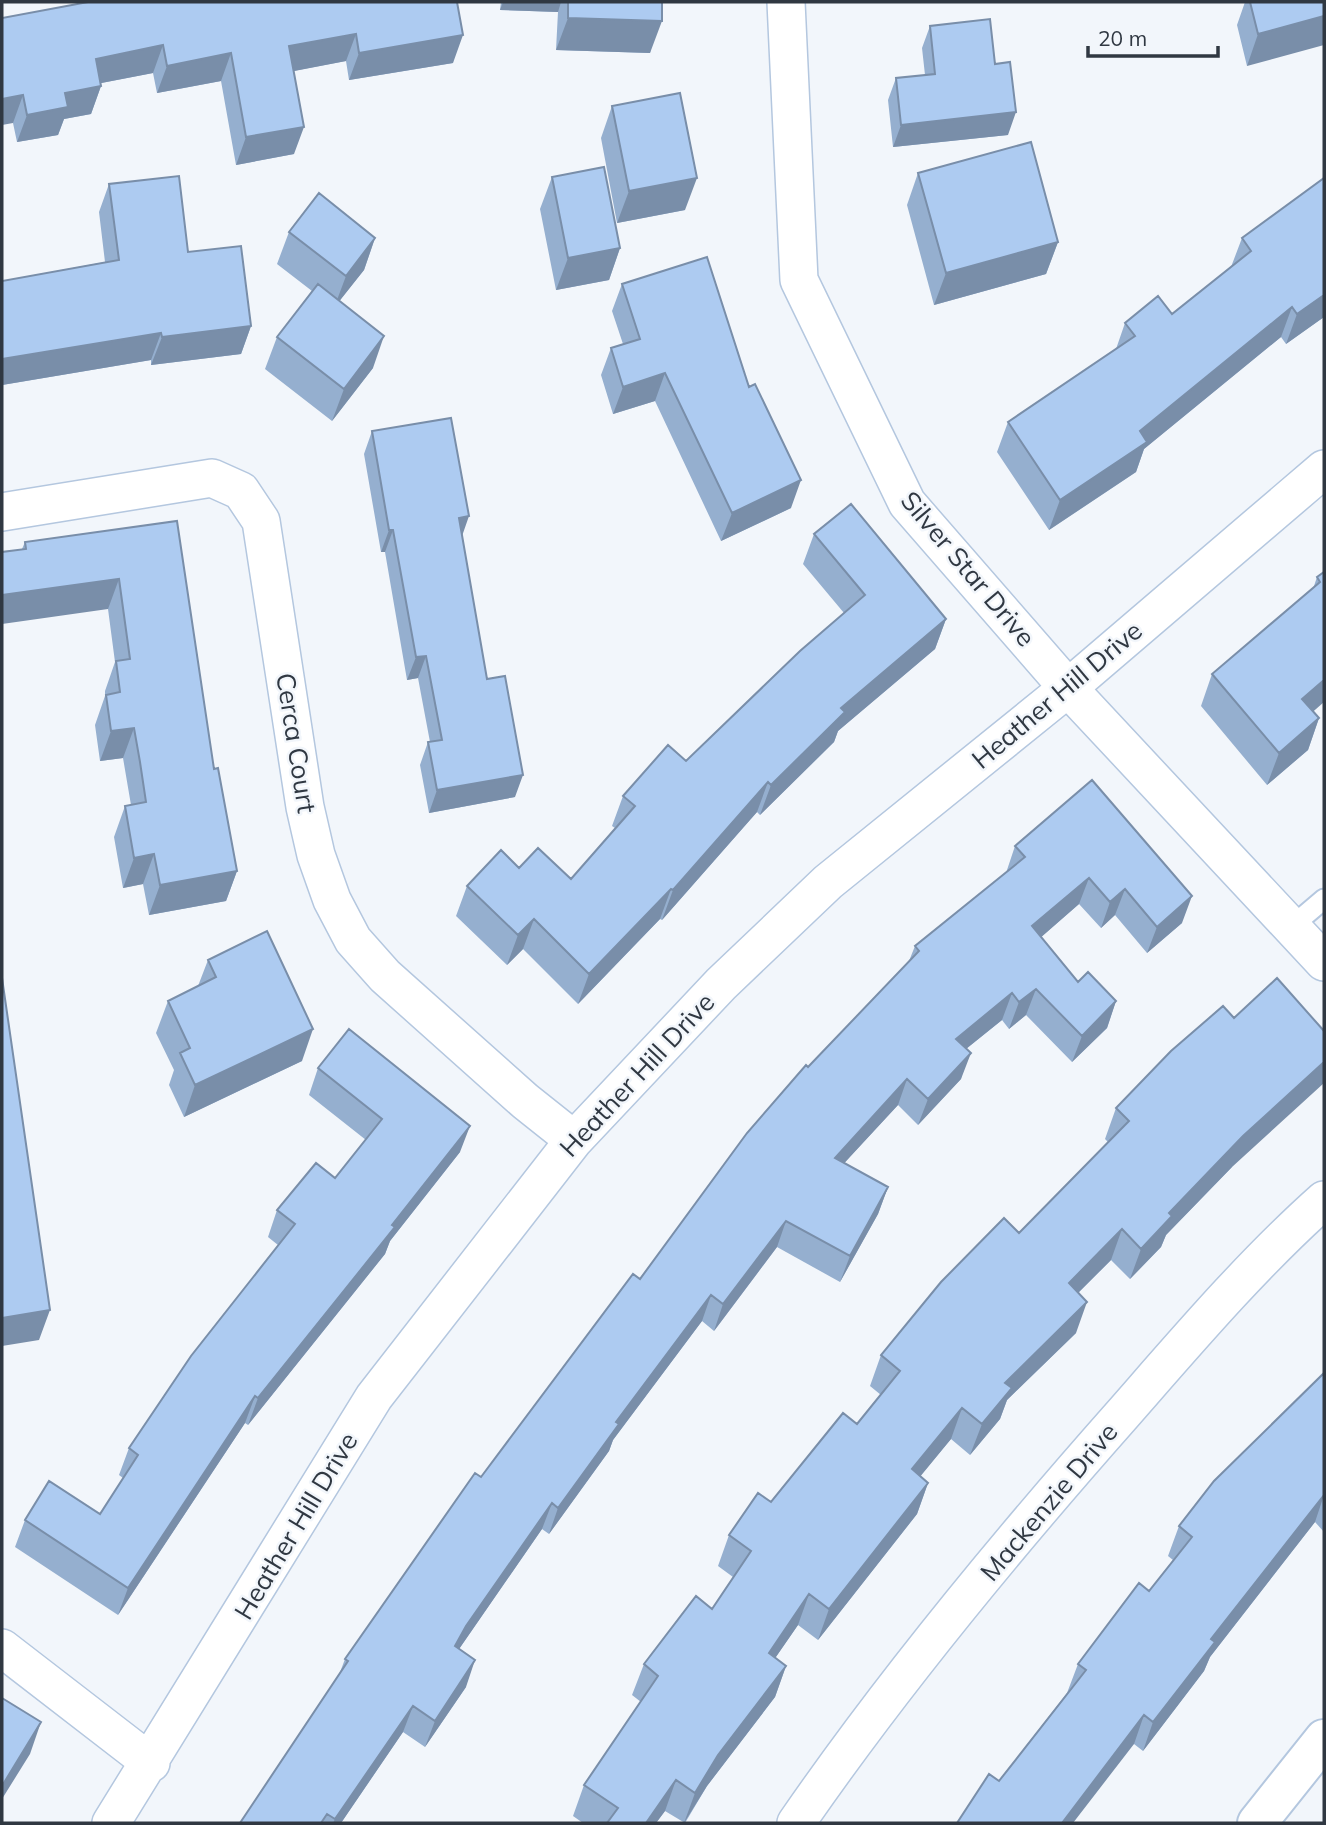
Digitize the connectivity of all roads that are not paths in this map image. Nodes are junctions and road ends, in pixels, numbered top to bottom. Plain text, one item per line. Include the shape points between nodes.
1 (786, 2) edge
2 (1324, 469) edge
3 (2, 512) edge
4 (1068, 688) junction
5 (1324, 899) edge
6 (1291, 927) junction
7 (1324, 962) edge
8 (574, 1140) junction
9 (1324, 1199) edge
10 (2, 1648) edge
11 (1324, 1739) edge
12 (151, 1763) junction
13 (111, 1823) edge
14 (796, 1823) edge
15 (1257, 1823) edge

1 - 4 street, Silver Star Drive via 799,280 907,503
2 - 4 street, Heather Hill Drive
3 - 8 street, Cerca Court via 212,478 241,491 261,521 304,807 332,900 353,940 385,976
4 - 6 street, Silver Star Drive
4 - 8 street, Heather Hill Drive via 828,881 721,984
5 - 6 lane
6 - 7 street, Silver Star Drive
8 - 12 street, Heather Hill Drive via 374,1397
9 - 14 street, Mackenzie Drive via 1183,1346 1052,1494 924,1651
10 - 12 street
11 - 15 main road
12 - 13 street, Heather Hill Drive

